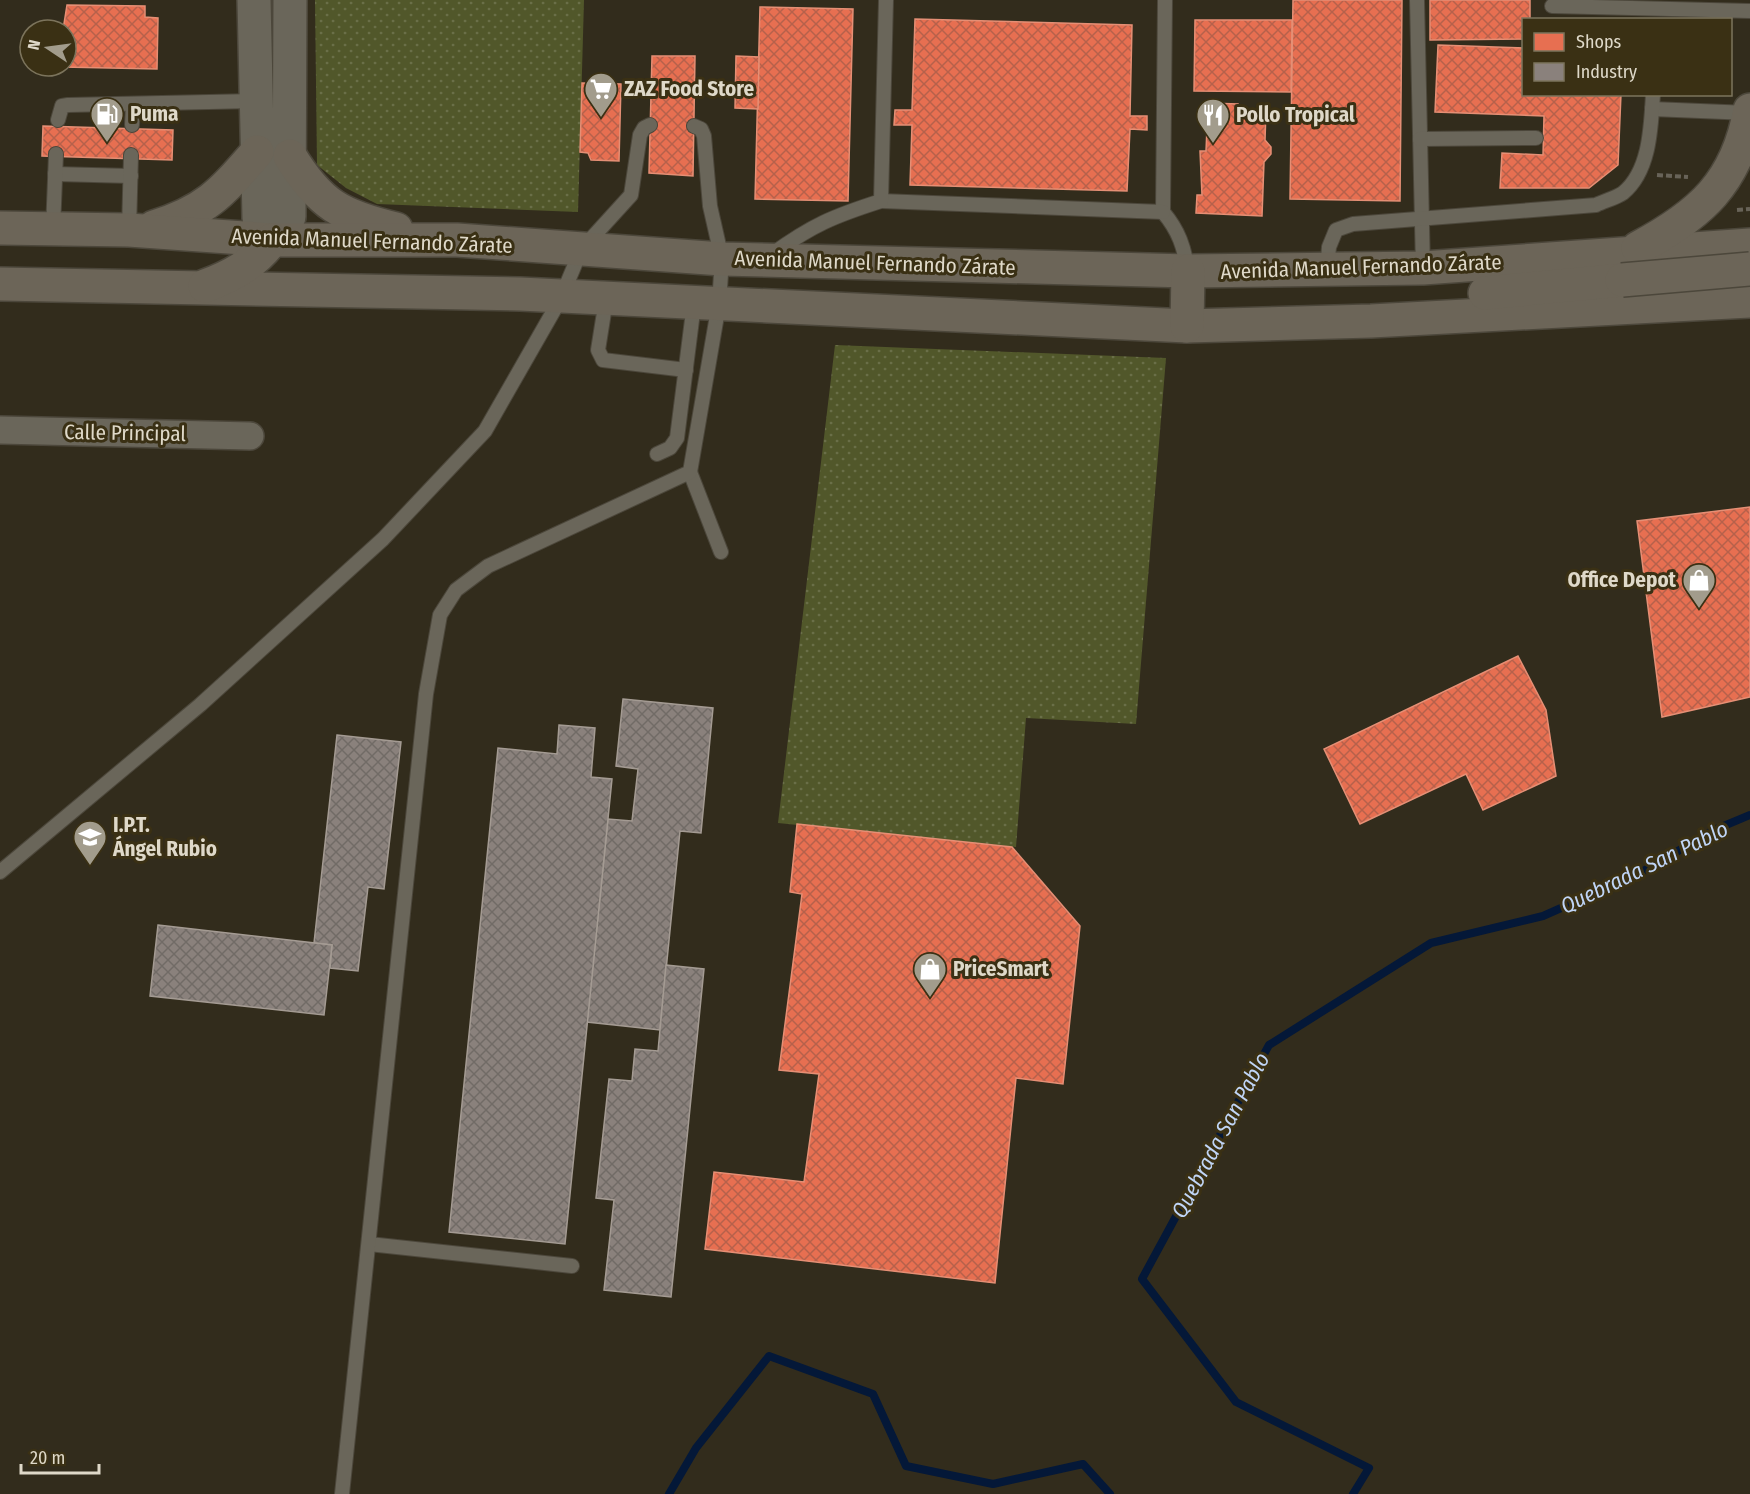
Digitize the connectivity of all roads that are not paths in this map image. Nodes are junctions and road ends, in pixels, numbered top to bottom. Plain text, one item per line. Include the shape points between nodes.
1 (254, 0) edge
2 (290, 0) edge
3 (886, 0) edge
4 (1165, 0) edge
5 (1417, 0) edge
6 (1552, 6) dead end
7 (1750, 10) edge
8 (255, 101) junction
9 (290, 102) junction
10 (1653, 102) edge
11 (133, 105) junction
12 (1750, 111) edge
13 (58, 120) dead end
14 (132, 125) dead end
15 (650, 125) dead end
16 (694, 126) dead end
17 (1536, 138) dead end
18 (1420, 139) junction
19 (257, 152) junction
20 (56, 154) dead end
21 (131, 156) dead end
22 (290, 156) junction
23 (55, 174) junction
24 (130, 176) junction
25 (881, 201) junction
26 (1163, 212) junction
27 (1421, 219) junction
28 (0, 228) edge
29 (53, 229) junction
30 (135, 231) junction
31 (272, 240) junction
32 (457, 240) junction
33 (1750, 245) edge
34 (581, 250) junction
35 (722, 259) junction
36 (765, 260) junction
37 (1624, 267) junction
38 (1423, 268) junction
39 (1750, 269) edge
40 (1327, 271) junction
41 (1188, 272) junction
42 (0, 284) edge
43 (354, 289) junction
44 (197, 290) junction
45 (561, 298) junction
46 (606, 300) junction
47 (1750, 301) edge
48 (707, 304) junction
49 (1371, 321) junction
50 (1187, 326) junction
51 (686, 370) junction
52 (0, 430) edge
53 (250, 436) dead end
54 (657, 454) dead end
55 (690, 472) junction
56 (721, 552) dead end
57 (0, 872) edge
58 (369, 1244) junction
59 (572, 1266) dead end
60 (342, 1494) edge

1 - 8 street
2 - 9 street
3 - 25 lane
4 - 26 lane
5 - 18 lane
6 - 7 lane
8 - 9 street
8 - 11 lane
8 - 19 street
9 - 22 street
10 - 12 lane
10 - 27 lane via 1647,149 1639,174 1622,193 1596,205
11 - 13 lane via 62,106
11 - 14 lane
12 - 37 main road via 1728,174 1705,203
15 - 34 lane via 640,135 631,195
16 - 35 lane via 704,136 710,206
17 - 18 lane
18 - 27 lane
19 - 30 main road via 220,194 201,209
19 - 31 street via 259,218
20 - 23 lane
21 - 24 lane
22 - 31 street via 289,217
22 - 32 main road via 309,186 345,214 396,229
23 - 24 lane
23 - 29 lane
24 - 30 lane
25 - 26 lane
25 - 36 lane via 806,229
26 - 41 lane via 1177,229
27 - 38 lane
27 - 40 lane via 1353,224 1336,230 1329,247
28 - 29 main road, Avenida Manuel Fernando Zárate
29 - 30 main road, Avenida Manuel Fernando Zárate
30 - 31 main road, Avenida Manuel Fernando Zárate
31 - 32 main road, Avenida Manuel Fernando Zárate
31 - 43 main road via 310,269
31 - 44 main road via 248,266
32 - 34 main road, Avenida Manuel Fernando Zárate
33 - 37 main road, Avenida Manuel Fernando Zárate
34 - 35 main road, Avenida Manuel Fernando Zárate
34 - 45 lane
35 - 36 main road, Avenida Manuel Fernando Zárate
35 - 48 lane
36 - 41 main road, Avenida Manuel Fernando Zárate
37 - 38 main road, Avenida Manuel Fernando Zárate
37 - 39 main road, bridge
37 - 49 main road via 1434,298 1405,305
38 - 40 main road, Avenida Manuel Fernando Zárate
40 - 41 main road, Avenida Manuel Fernando Zárate
41 - 50 main road
42 - 44 main road
43 - 44 main road
43 - 45 main road
45 - 46 main road
45 - 57 lane via 485,431 383,539 200,705
46 - 48 main road
46 - 51 lane via 598,350 603,360
47 - 49 main road
48 - 50 main road
48 - 51 lane
48 - 55 lane
49 - 50 main road
51 - 54 lane via 677,438
52 - 53 street, Calle Principal
55 - 56 lane
55 - 58 lane via 488,566 456,590 440,615 426,694
58 - 59 lane
58 - 60 lane

